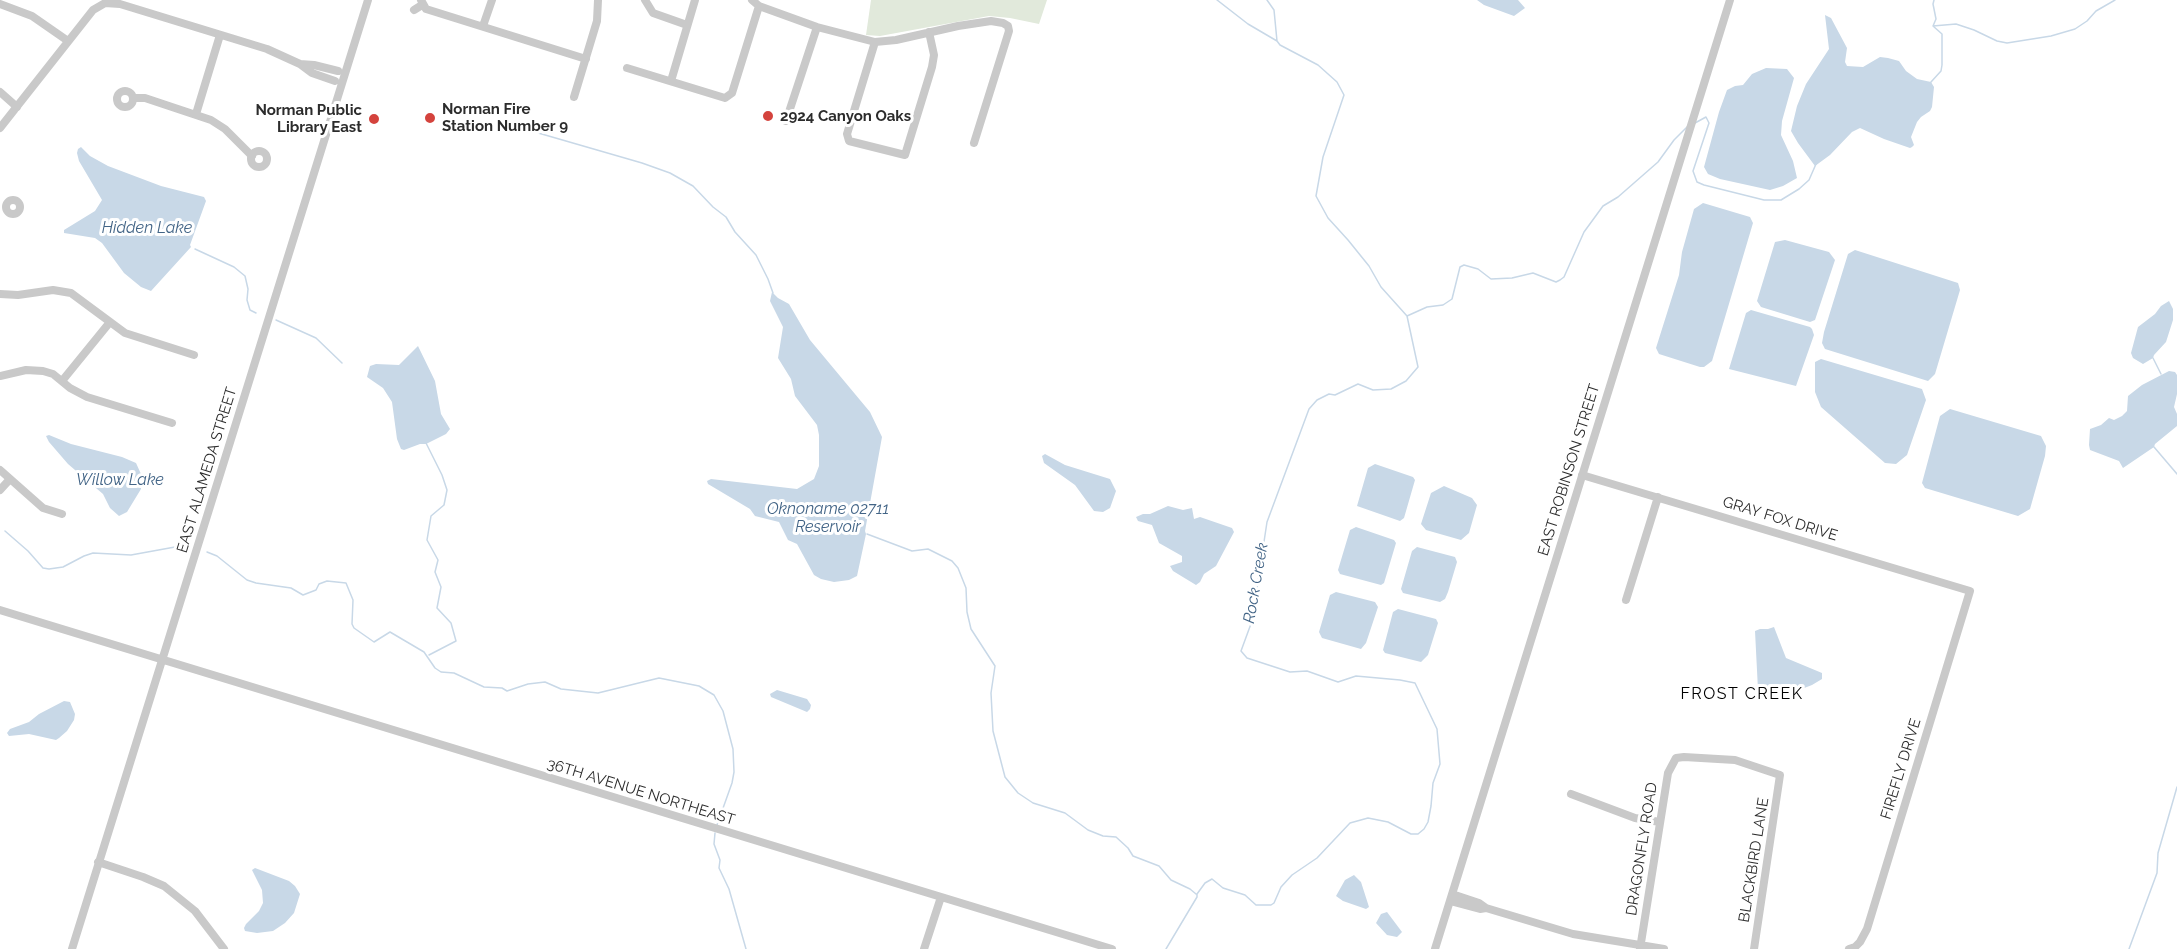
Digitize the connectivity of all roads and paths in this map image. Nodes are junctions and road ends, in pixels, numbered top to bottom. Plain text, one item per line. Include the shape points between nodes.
1 (368, 0) edge
2 (492, 0) edge
3 (598, 0) edge
4 (645, 0) edge
5 (695, 0) edge
6 (1730, 0) edge
7 (422, 2) edge
8 (755, 3) edge
9 (0, 4) edge
10 (414, 10) dead end
11 (687, 25) junction
12 (483, 26) junction
13 (817, 27) junction
14 (929, 32) junction
15 (220, 35) junction
16 (68, 42) junction
17 (875, 42) junction
18 (586, 59) junction
19 (300, 64) junction
20 (627, 68) dead end
21 (338, 71) dead end
22 (335, 81) dead end
23 (671, 81) junction
24 (0, 92) edge
25 (574, 97) dead end
26 (134, 98) dead end
27 (17, 107) junction
28 (196, 114) junction
29 (786, 121) dead end
30 (0, 128) edge
31 (974, 143) dead end
32 (252, 156) dead end
33 (0, 294) edge
34 (110, 322) junction
35 (194, 355) dead end
36 (0, 376) edge
37 (62, 381) junction
38 (172, 423) dead end
39 (0, 470) edge
40 (1582, 475) junction
41 (10, 479) junction
42 (0, 490) edge
43 (1658, 497) junction
44 (62, 514) dead end
45 (1970, 591) joint
46 (1626, 600) dead end
47 (0, 610) edge
48 (161, 660) junction
49 (1780, 775) joint
50 (1571, 795) dead end
51 (1660, 822) junction
52 (98, 862) junction
53 (941, 897) junction
54 (1451, 898) junction
55 (1641, 947) edge
56 (72, 949) edge
57 (224, 949) edge
58 (924, 949) edge
59 (1112, 949) edge
60 (1435, 949) edge
61 (1664, 949) edge
62 (1754, 949) edge
63 (1849, 949) edge

1 - 48 street, EAST ALAMEDA STREET
2 - 12 street
3 - 18 street via 597,21
4 - 11 street via 653,13
5 - 11 street
6 - 40 street, EAST ROBINSON STREET
7 - 10 street
7 - 12 street via 426,9
8 - 13 street
8 - 23 street via 732,93 725,98
9 - 16 street via 32,16
11 - 23 street
12 - 18 street
13 - 17 street
13 - 29 street
14 - 17 street
14 - 17 street via 934,55 932,67 906,154 849,141 847,134
14 - 31 street via 991,21 1008,26
15 - 16 street via 110,3 93,10
15 - 19 street
15 - 28 street
16 - 27 street
18 - 25 street
19 - 21 street
19 - 22 street
20 - 23 street
24 - 27 street
26 - 28 street
27 - 30 street
28 - 32 street via 218,123
33 - 34 street via 65,292 82,299
34 - 35 street via 125,333
34 - 37 street
36 - 37 street via 38,370
37 - 38 street via 87,397
39 - 41 street
40 - 43 street, GRAY FOX DRIVE
40 - 54 street, EAST ROBINSON STREET
41 - 42 street
41 - 44 street via 43,508
43 - 45 street, GRAY FOX DRIVE
43 - 46 street
45 - 63 street, FIREFLY DRIVE via 1867,928 1860,942
47 - 48 street, 36TH AVENUE NORTHEAST
48 - 52 street, EAST ALAMEDA STREET
48 - 53 street, 36TH AVENUE NORTHEAST
49 - 51 street, DRAGONFLY ROAD via 1735,760 1676,758 1668,773
49 - 62 street, BLACKBIRD LANE
50 - 51 street via 1635,818
51 - 55 street, DRAGONFLY ROAD
52 - 56 street, EAST ALAMEDA STREET
52 - 57 street via 164,886 195,911
53 - 58 street
53 - 59 street, 36TH AVENUE NORTHEAST
54 - 55 street via 1479,903 1573,934
54 - 60 street, EAST ROBINSON STREET
55 - 61 street

